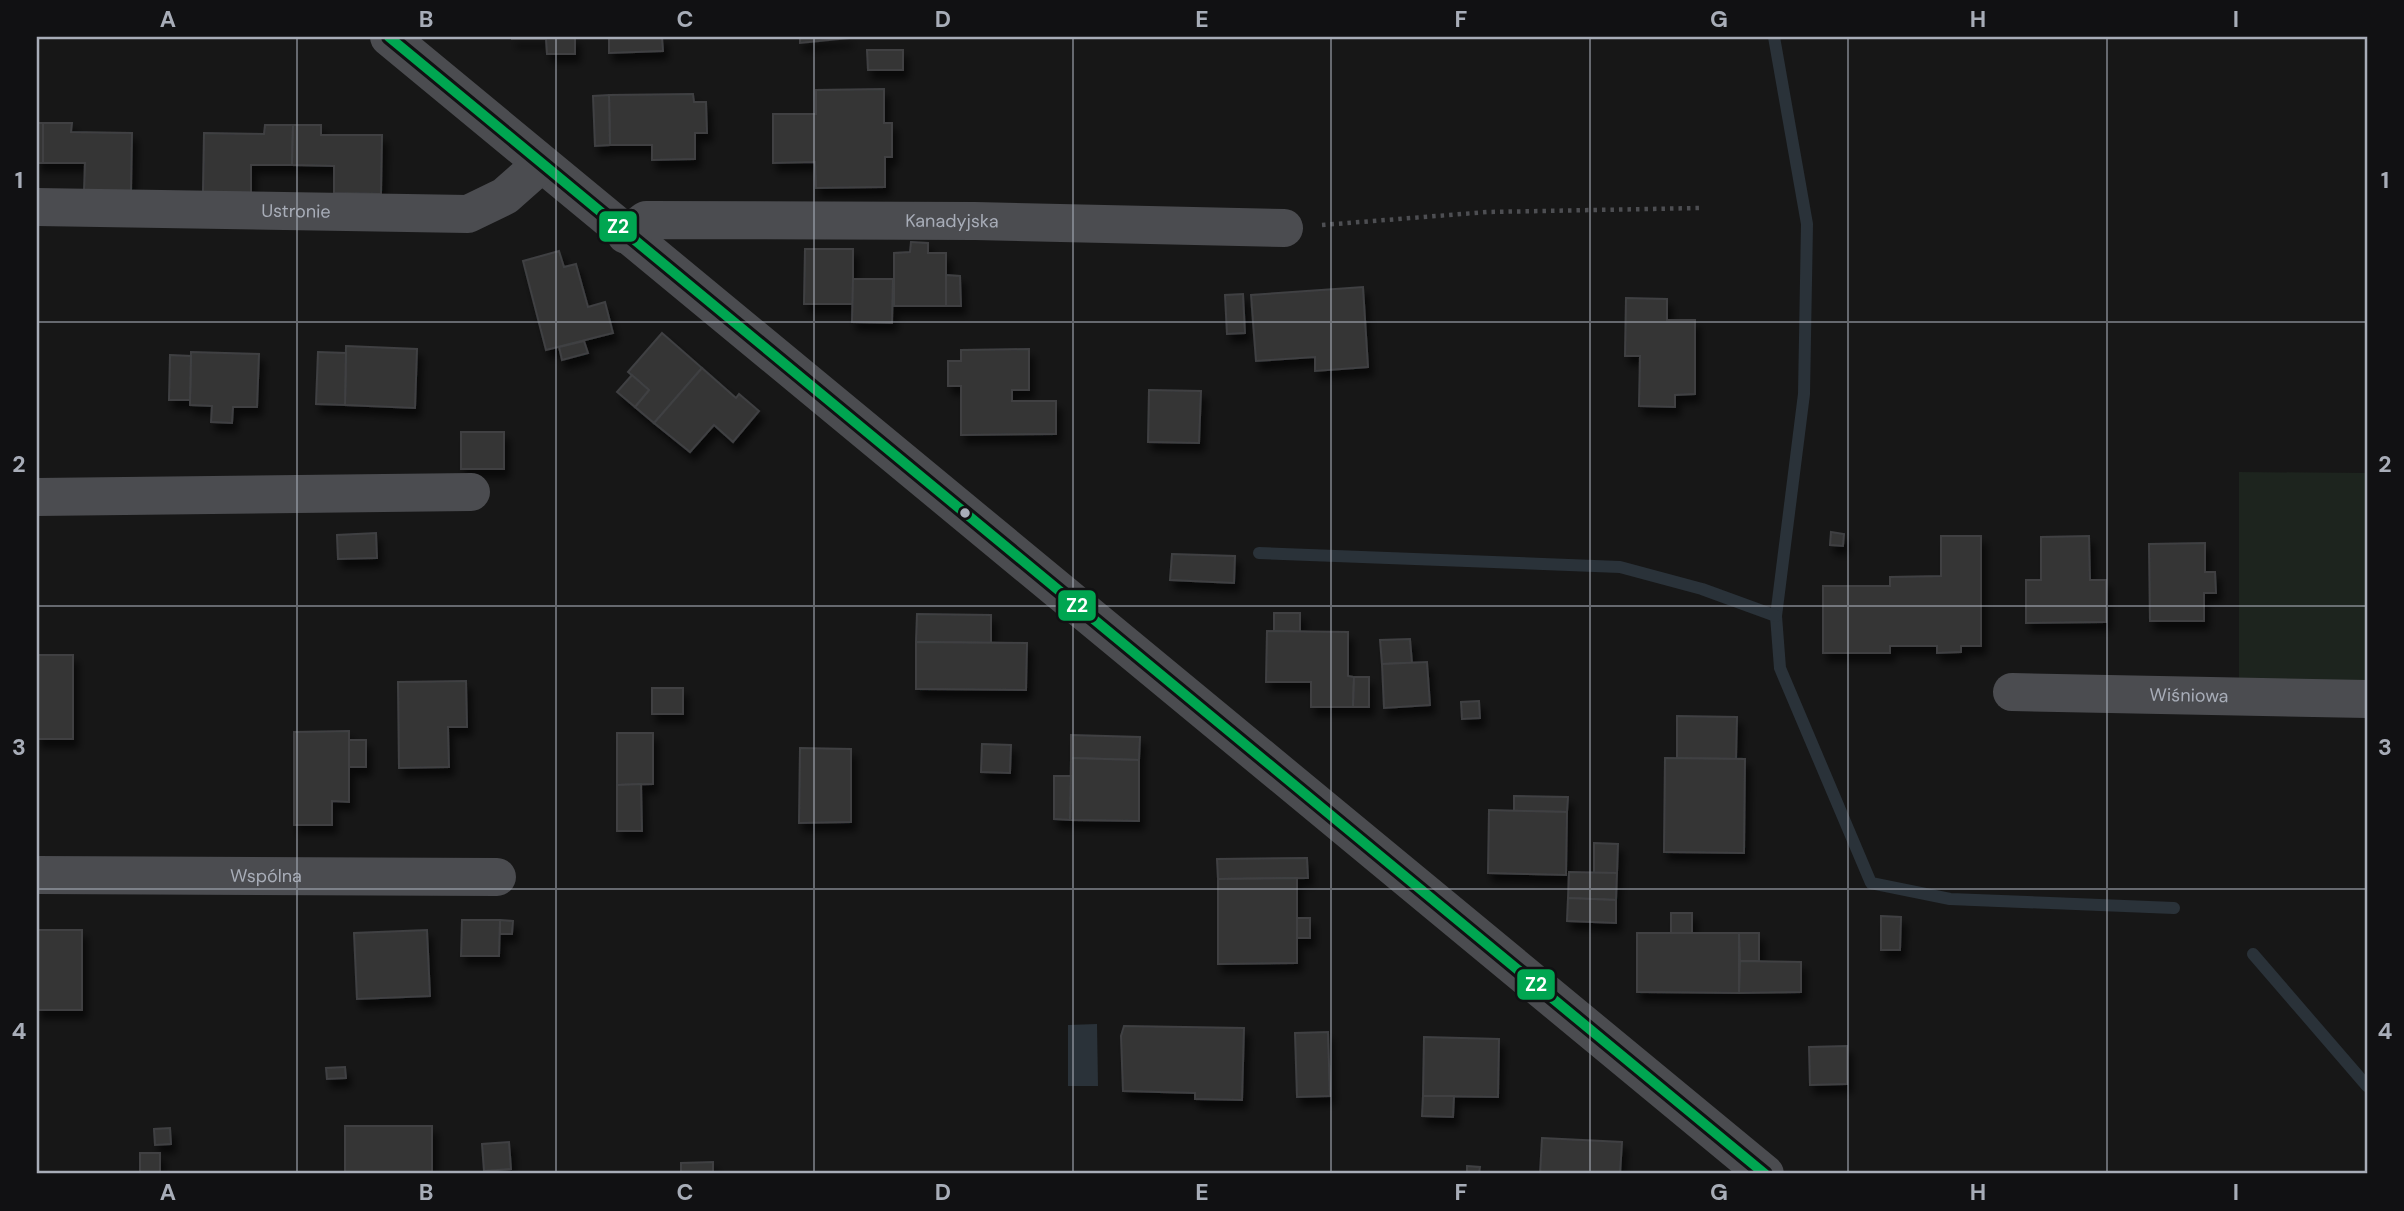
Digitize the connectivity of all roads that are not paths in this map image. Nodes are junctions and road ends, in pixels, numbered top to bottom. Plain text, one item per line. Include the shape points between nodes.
1 (389, 37) edge
2 (540, 164) junction
3 (37, 207) edge
4 (1284, 228) road end
5 (626, 235) junction
6 (471, 492) dead end
7 (37, 497) edge
8 (2012, 692) dead end
9 (2367, 699) edge
10 (37, 875) edge
11 (497, 877) dead end
12 (1766, 1174) edge

1 - 2 street
2 - 3 street, Ustronie via 505,196 468,214
2 - 5 street
4 - 5 street, Kanadyjska via 646,220
5 - 12 street
6 - 7 street
8 - 9 street, Wiśniowa
10 - 11 street, Wspólna

